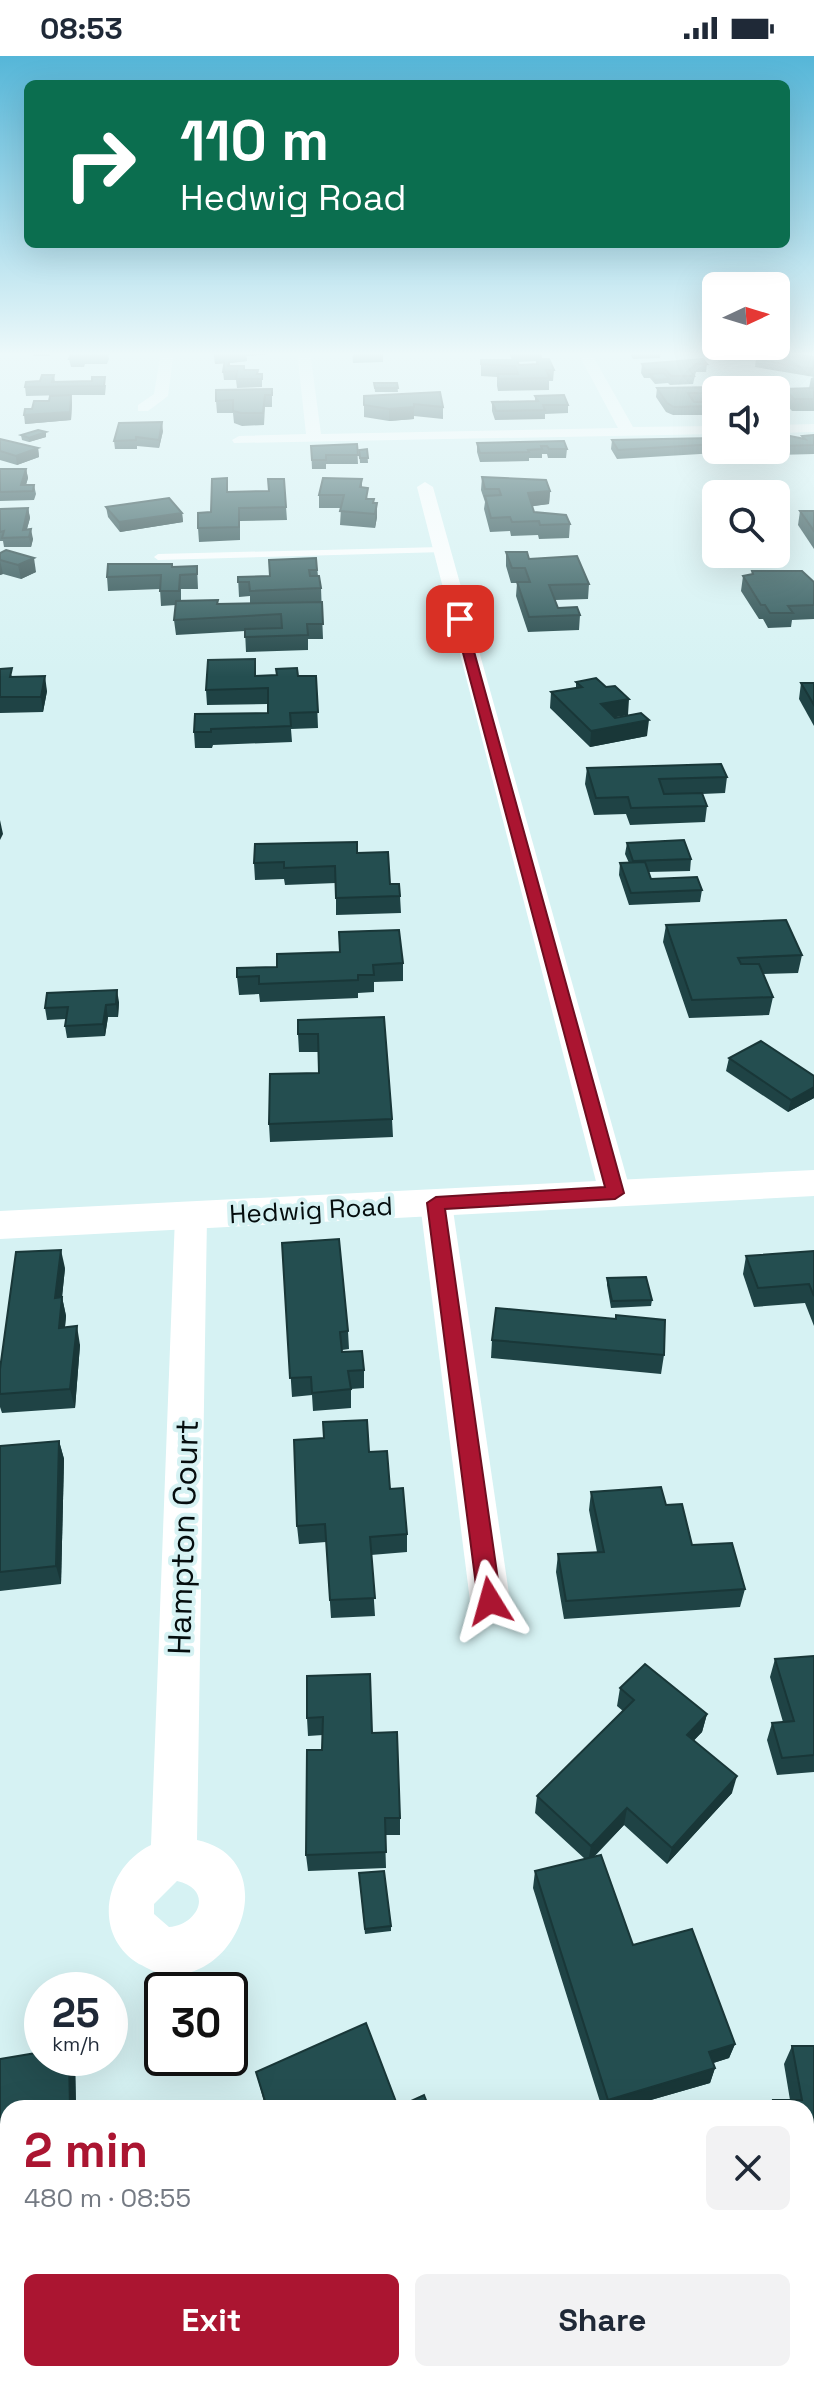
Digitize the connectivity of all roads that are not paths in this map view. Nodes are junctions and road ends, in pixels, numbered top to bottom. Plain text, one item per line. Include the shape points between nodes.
1 (425, 487) dead end
2 (441, 550) junction
3 (158, 557) dead end
4 (814, 1183) edge
5 (615, 1193) junction
6 (436, 1203) junction
7 (191, 1217) junction
8 (0, 1225) edge
9 (490, 1601) dead end
10 (174, 1858) dead end

1 - 2 street
2 - 3 lane
2 - 5 street
4 - 5 street, Hedwig Road
5 - 6 street, Hedwig Road
6 - 7 street, Hedwig Road
6 - 9 street
7 - 8 street, Hedwig Road
7 - 10 street, Hampton Court

